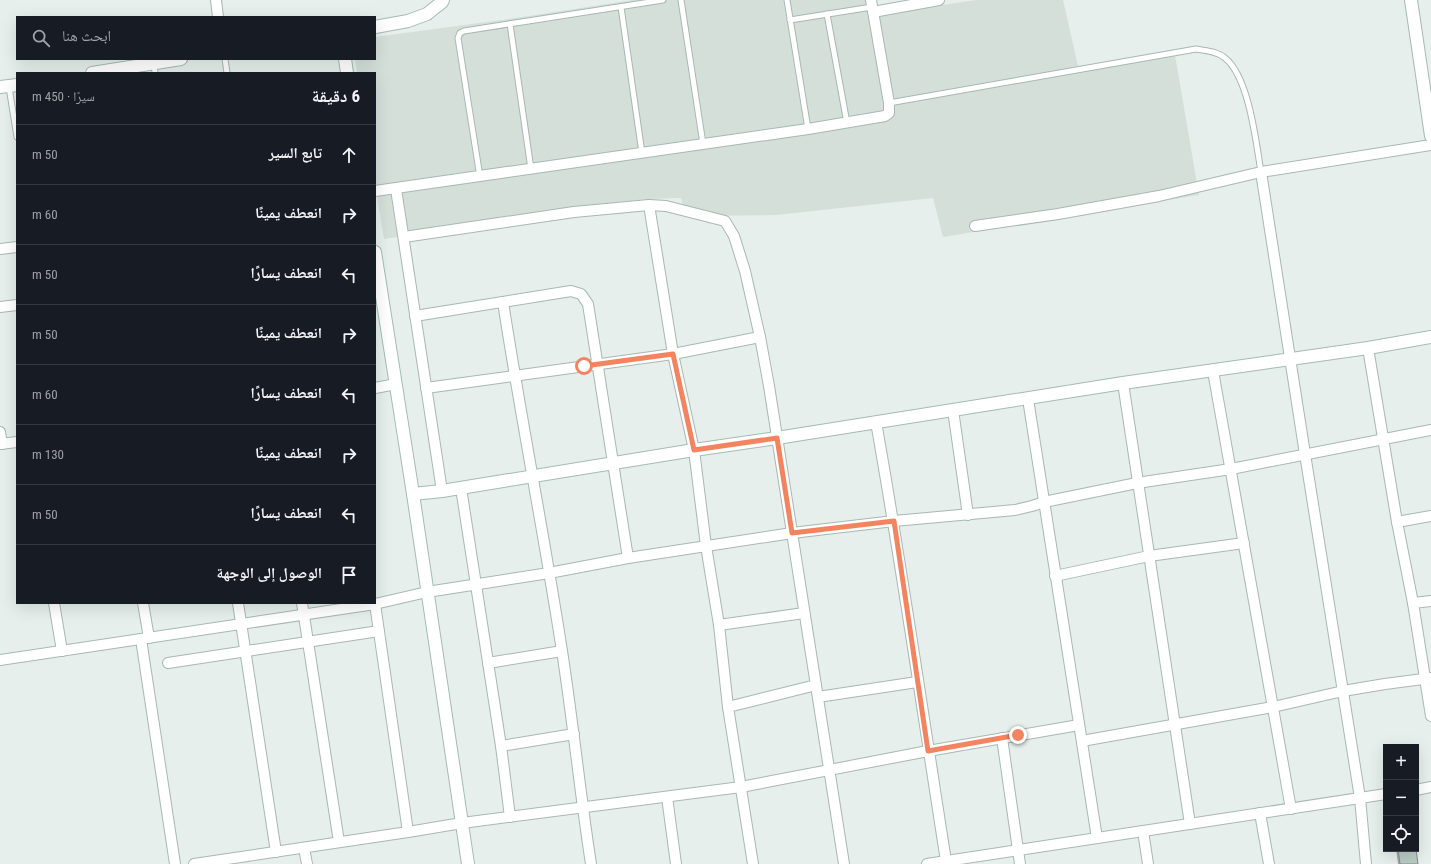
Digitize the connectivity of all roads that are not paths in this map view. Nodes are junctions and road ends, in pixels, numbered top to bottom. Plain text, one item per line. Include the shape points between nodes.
1 (216, 0) edge
2 (443, 0) edge
3 (662, 0) edge
4 (681, 0) edge
5 (786, 0) edge
6 (939, 0) edge
7 (1410, 0) edge
8 (621, 6) junction
9 (872, 7) edge
10 (828, 14) junction
11 (218, 16) edge
12 (790, 20) junction
13 (510, 24) junction
14 (376, 27) edge
15 (178, 60) edge
16 (225, 60) edge
17 (345, 60) edge
18 (155, 68) edge
19 (113, 71) edge
20 (102, 72) edge
21 (227, 72) edge
22 (347, 72) edge
23 (9, 86) edge
24 (889, 104) junction
25 (847, 123) junction
26 (808, 129) junction
27 (16, 131) edge
28 (1431, 136) edge
29 (704, 144) junction
30 (1431, 145) edge
31 (642, 153) junction
32 (531, 169) junction
33 (1261, 172) junction
34 (480, 176) junction
35 (396, 189) junction
36 (376, 191) edge
37 (648, 205) junction
38 (975, 226) dead end
39 (404, 237) junction
40 (16, 247) edge
41 (0, 249) edge
42 (376, 258) edge
43 (503, 302) junction
44 (16, 305) edge
45 (0, 307) edge
46 (415, 316) junction
47 (760, 337) junction
48 (1431, 337) edge
49 (1368, 348) junction
50 (673, 354) junction
51 (1290, 359) junction
52 (597, 364) junction
53 (1213, 371) junction
54 (516, 376) junction
55 (1123, 383) junction
56 (396, 384) junction
57 (376, 388) edge
58 (426, 388) junction
59 (1028, 399) junction
60 (953, 410) junction
61 (876, 422) junction
62 (1431, 430) edge
63 (0, 432) edge
64 (777, 438) junction
65 (1384, 439) junction
66 (16, 442) edge
67 (1, 444) edge
68 (694, 450) junction
69 (1305, 454) junction
70 (613, 464) junction
71 (1231, 469) junction
72 (532, 477) junction
73 (1137, 483) junction
74 (461, 488) junction
75 (442, 491) junction
76 (413, 494) junction
77 (1044, 502) junction
78 (968, 515) junction
79 (1431, 516) edge
80 (894, 521) junction
81 (1397, 522) junction
82 (792, 533) junction
83 (1244, 544) junction
84 (706, 546) junction
85 (1149, 556) junction
86 (628, 558) junction
87 (549, 573) junction
88 (1055, 576) junction
89 (476, 585) junction
90 (427, 592) junction
91 (1431, 601) edge
92 (1413, 603) junction
93 (54, 604) edge
94 (143, 604) edge
95 (238, 604) edge
96 (302, 604) edge
97 (375, 604) edge
98 (376, 604) edge
99 (304, 613) junction
100 (804, 613) junction
101 (241, 624) junction
102 (718, 625) junction
103 (379, 631) junction
104 (145, 638) junction
105 (309, 641) junction
106 (562, 650) junction
107 (62, 651) junction
108 (245, 652) junction
109 (0, 660) edge
110 (168, 663) dead end
111 (488, 663) junction
112 (1428, 678) edge
113 (918, 682) junction
114 (816, 685) junction
115 (1343, 692) junction
116 (818, 697) junction
117 (728, 707) junction
118 (1273, 707) junction
119 (1431, 716) edge
120 (1079, 725) junction
121 (1175, 726) junction
122 (574, 734) junction
123 (1002, 738) junction
124 (1082, 741) junction
125 (501, 746) junction
126 (928, 751) junction
127 (830, 771) junction
128 (741, 787) junction
129 (1431, 787) edge
130 (1419, 789) edge
131 (1383, 794) edge
132 (667, 797) junction
133 (1360, 798) junction
134 (582, 807) junction
135 (1291, 809) junction
136 (1260, 813) junction
137 (510, 817) junction
138 (462, 823) junction
139 (1190, 824) junction
140 (1144, 831) junction
141 (408, 832) junction
142 (1097, 838) junction
143 (339, 842) junction
144 (304, 848) junction
145 (1018, 850) junction
146 (276, 852) junction
147 (946, 861) junction
148 (175, 864) edge
149 (194, 864) edge
150 (307, 864) edge
151 (468, 864) edge
152 (591, 864) edge
153 (676, 864) edge
154 (753, 864) edge
155 (844, 864) edge
156 (926, 864) edge
157 (1020, 864) edge
158 (1148, 864) edge
159 (1269, 864) edge
160 (1366, 864) edge

1 - 11 street
2 - 14 street via 427,14 408,21
3 - 8 lane
4 - 29 lane
5 - 12 lane
6 - 9 street
7 - 28 street
8 - 13 lane
8 - 31 lane
9 - 10 lane
9 - 24 street
10 - 12 lane
10 - 25 lane
12 - 26 lane
13 - 32 lane
13 - 34 lane via 464,31 458,38
15 - 18 street
16 - 21 lane
17 - 22 street
18 - 19 street
19 - 20 street
23 - 27 lane
24 - 25 street via 889,113 885,116
24 - 33 lane via 1196,49 1214,52 1233,65 1239,77
25 - 26 street
26 - 29 street
29 - 31 street
30 - 33 street
31 - 32 street
32 - 34 street
33 - 38 street via 1159,196
33 - 51 street
34 - 35 street
35 - 36 street
35 - 39 street
37 - 39 street via 574,212
37 - 47 street via 666,206 725,221 734,236 745,271
37 - 50 street
39 - 46 street
40 - 41 street
42 - 56 street
43 - 46 street
43 - 52 street via 571,291 581,294 588,304
43 - 54 street
44 - 45 street
46 - 58 street
47 - 50 street
47 - 64 street
48 - 49 street
49 - 51 street
49 - 65 street
50 - 52 street
50 - 68 street
51 - 53 street
51 - 69 street
52 - 54 street
52 - 70 street
53 - 55 street
53 - 71 street
54 - 58 street
54 - 72 street
55 - 59 street
55 - 73 street
56 - 57 street
56 - 76 street
58 - 75 street
59 - 60 street
59 - 77 street
60 - 61 street
60 - 78 street
61 - 64 street
61 - 80 street
62 - 65 street
63 - 67 street
64 - 68 street
64 - 82 street
65 - 69 street
65 - 81 street
66 - 67 street
68 - 70 street
68 - 84 street
69 - 71 street
69 - 115 street
70 - 72 street
70 - 86 street
71 - 73 street
71 - 83 street
72 - 74 street
72 - 87 street
73 - 77 street
73 - 85 street
74 - 75 street
74 - 89 street
75 - 76 street
76 - 90 street
77 - 78 street via 1015,510
77 - 88 street
78 - 80 street
79 - 81 street
80 - 82 street
80 - 113 street
81 - 92 street
82 - 84 street
82 - 100 street
83 - 85 street
83 - 118 street
84 - 86 street
84 - 102 street
85 - 88 street
85 - 121 street
86 - 87 street
87 - 89 street
87 - 106 street
88 - 120 street
89 - 90 street
89 - 111 street
90 - 98 street
90 - 138 street
91 - 92 street
92 - 112 street
93 - 107 street
94 - 104 street
95 - 101 street
96 - 99 street
97 - 99 street
97 - 103 street
99 - 101 street
99 - 105 street
100 - 102 street
100 - 114 street
101 - 104 street
101 - 108 street
102 - 117 street
103 - 105 street
103 - 141 street
104 - 107 street
104 - 148 street
105 - 108 street
105 - 143 street
106 - 111 street
106 - 122 street
107 - 109 street
108 - 110 street
108 - 146 street
111 - 125 street
112 - 115 street
112 - 119 street
113 - 116 street
113 - 126 street
114 - 116 street
114 - 117 street
115 - 118 street
115 - 133 street
116 - 127 street
117 - 128 street
118 - 121 street
118 - 135 street
120 - 123 street
120 - 124 street
121 - 124 street
121 - 139 street
122 - 125 street
122 - 134 street
123 - 126 street
123 - 145 street
124 - 142 street
125 - 137 street
126 - 127 street
126 - 147 street
127 - 128 street
127 - 155 street
128 - 132 street
128 - 154 street
129 - 130 street
131 - 133 street
132 - 134 street
132 - 153 street
133 - 135 street
133 - 160 street
134 - 137 street
134 - 152 street
135 - 136 street
136 - 139 street
136 - 159 street
137 - 138 street
138 - 141 street
138 - 151 street
139 - 140 street
140 - 142 street
140 - 158 street
141 - 143 street
142 - 145 street
143 - 144 street
144 - 146 street
144 - 150 street
145 - 147 street
145 - 157 street
146 - 149 street
147 - 156 street

